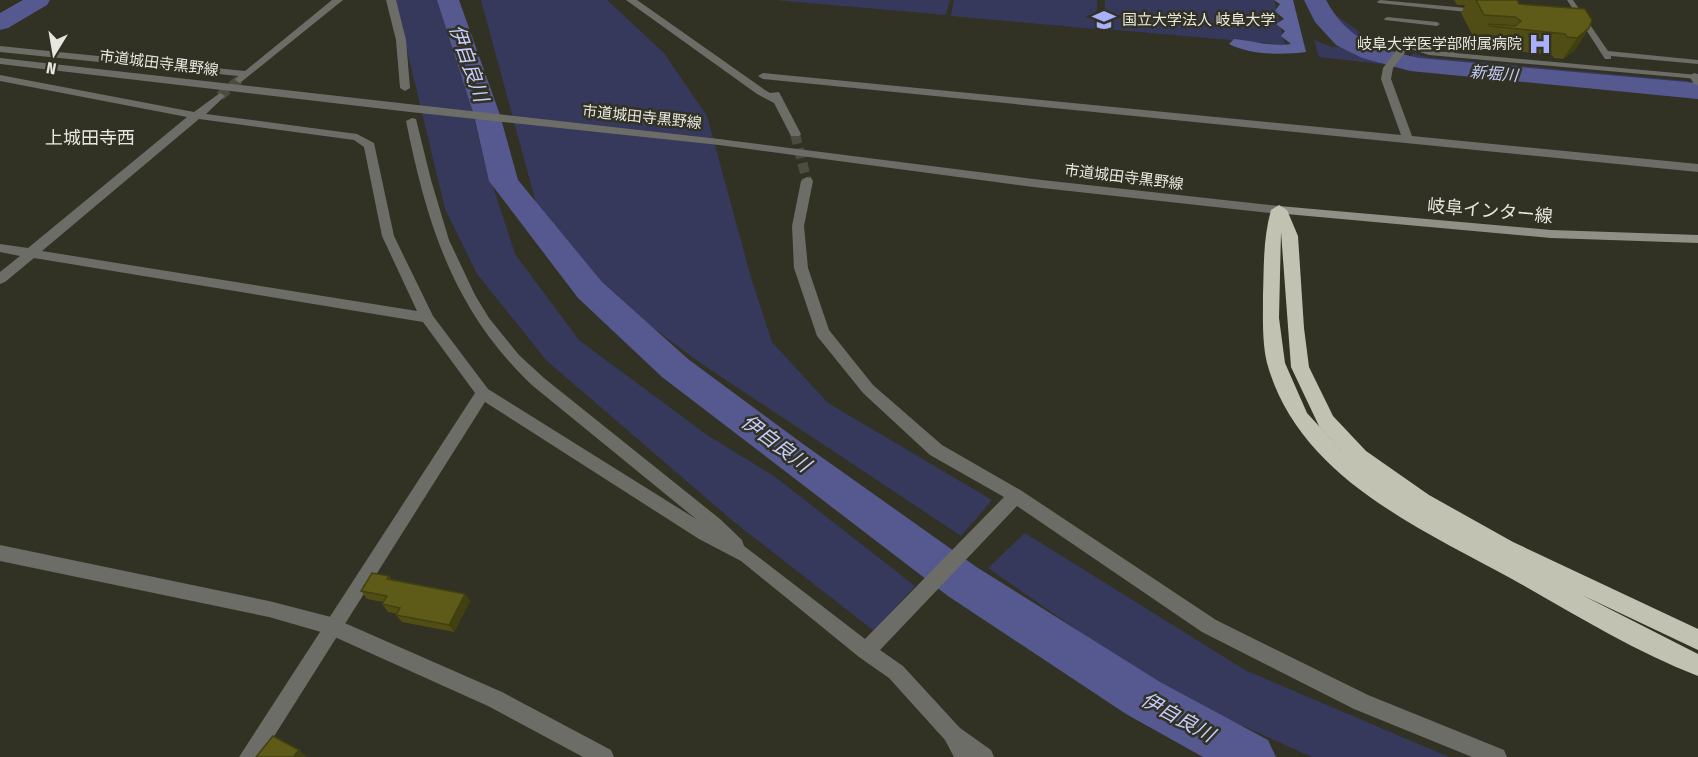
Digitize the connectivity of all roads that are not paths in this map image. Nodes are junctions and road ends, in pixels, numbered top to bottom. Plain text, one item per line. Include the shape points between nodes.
1 (338, 0) edge
2 (391, 0) edge
3 (631, 0) edge
4 (1570, 0) edge
5 (1380, 2) dead end
6 (1406, 2) edge
7 (1429, 6) junction
8 (1488, 12) edge
9 (1387, 19) dead end
10 (1574, 19) edge
11 (1583, 20) junction
12 (1437, 24) junction
13 (1445, 38) junction
14 (1503, 44) dead end
15 (1405, 46) joint
16 (0, 49) edge
17 (1605, 53) junction
18 (1452, 55) junction
19 (0, 61) edge
20 (1698, 62) edge
21 (1616, 70) junction
22 (0, 78) edge
23 (1697, 78) edge
24 (405, 88) dead end
25 (220, 96) tunnel mouth
26 (780, 102) junction
27 (411, 115) junction
28 (198, 116) junction
29 (795, 134) tunnel mouth
30 (1408, 140) junction
31 (1698, 168) edge
32 (807, 181) tunnel mouth
33 (1279, 210) junction
34 (1698, 239) edge
35 (0, 248) edge
36 (32, 253) junction
37 (0, 279) edge
38 (427, 318) junction
39 (483, 393) junction
40 (1010, 502) junction
41 (0, 553) edge
42 (747, 556) junction
43 (331, 626) junction
44 (1698, 640) edge
45 (866, 651) junction
46 (1698, 665) edge
47 (952, 733) junction
48 (249, 757) edge
49 (604, 757) edge
50 (965, 757) edge
51 (984, 757) edge
52 (1497, 757) edge

1 - 16 street via 243,77
2 - 24 street via 401,40
3 - 26 street
4 - 11 lane
5 - 6 lane
6 - 7 lane
7 - 8 lane
7 - 12 lane
9 - 12 lane
10 - 11 lane
11 - 17 lane
12 - 13 lane
13 - 14 lane
13 - 18 lane
15 - 18 lane
15 - 30 street via 1388,68 1386,79
17 - 20 lane
17 - 21 lane
18 - 21 lane
19 - 27 street, 市道城田寺黒野線
21 - 23 lane
22 - 28 street
25 - 28 street
26 - 29 street
26 - 30 street via 763,76
27 - 33 street, 市道城田寺黒野線 via 719,142
27 - 42 street via 423,182 443,236 465,291 502,345 552,394 714,524
28 - 36 street
28 - 38 street via 357,137 370,145 388,236
30 - 31 street
32 - 40 street via 798,226 801,268 822,332 868,388 936,450
33 - 34 main road, 岐阜インター線 via 1551,234
33 - 44 highway via 1290,236 1300,367 1326,421 1359,456 1422,501 1506,548
33 - 46 highway via 1272,235 1271,318 1276,363 1299,417 1340,463 1408,512
35 - 36 street
36 - 37 street
36 - 38 street
38 - 39 street
39 - 42 street via 705,534
39 - 43 street
40 - 45 street
40 - 52 street via 1209,626 1361,702
41 - 43 street via 269,609
42 - 45 street
43 - 48 street
43 - 49 street via 495,699
45 - 47 street via 896,672
47 - 50 street
47 - 51 street

